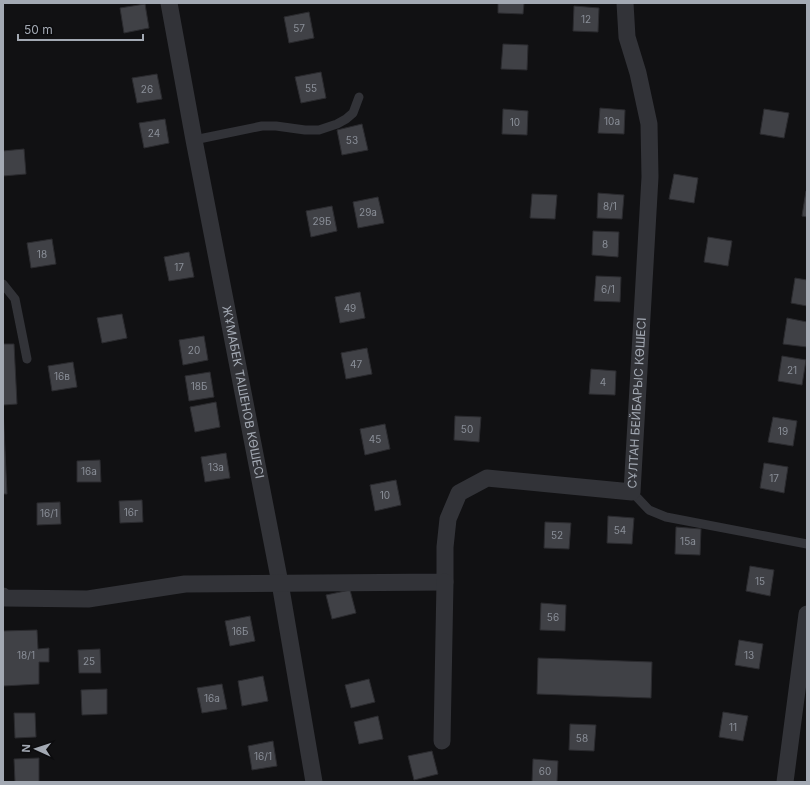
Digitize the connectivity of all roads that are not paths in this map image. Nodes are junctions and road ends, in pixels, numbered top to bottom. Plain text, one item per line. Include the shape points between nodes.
1 (169, 3) edge
2 (625, 3) edge
3 (360, 98) dead end
4 (194, 140) junction
5 (3, 284) edge
6 (27, 359) dead end
7 (632, 492) junction
8 (807, 544) edge
9 (445, 582) junction
10 (280, 583) junction
11 (3, 596) edge
12 (807, 614) edge
13 (442, 741) dead end
14 (314, 782) edge
15 (785, 782) edge

1 - 4 street, ЖҰМАБЕК ТАШЕНОВ КӨШЕСІ
2 - 7 street, СҰЛТАН БЕЙБАРЫС КӨШЕСІ via 627,37 649,124 650,177
3 - 4 lane via 346,119 319,130 262,126
4 - 10 street, ЖҰМАБЕК ТАШЕНОВ КӨШЕСІ
5 - 6 lane via 15,299
7 - 8 lane via 649,510 666,518
7 - 9 street, СҰЛТАН БЕЙБАРЫС КӨШЕСІ via 487,478 459,493 453,506 448,519
9 - 10 street
9 - 13 street, СҰЛТАН БЕЙБАРЫС КӨШЕСІ
10 - 11 street via 185,584 88,599
10 - 14 street, ЖҰМАБЕК ТАШЕНОВ КӨШЕСІ
12 - 15 street

